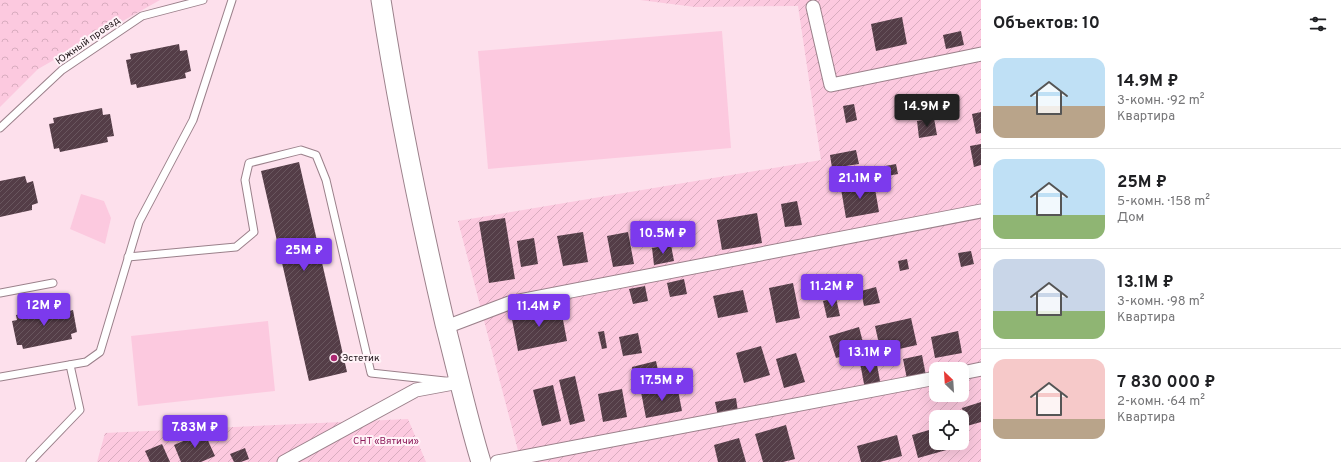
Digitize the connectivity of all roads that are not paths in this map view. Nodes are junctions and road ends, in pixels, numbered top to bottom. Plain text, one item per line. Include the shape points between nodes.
1 (203, 0) edge
2 (232, 0) edge
3 (381, 0) edge
4 (813, 6) dead end
5 (981, 54) edge
6 (0, 128) edge
7 (981, 211) edge
8 (128, 257) junction
9 (53, 283) dead end
10 (0, 293) edge
11 (446, 327) junction
12 (70, 365) junction
13 (981, 370) edge
14 (969, 372) edge
15 (0, 377) edge
16 (929, 379) edge
17 (459, 382) junction
18 (30, 462) edge
19 (284, 462) edge
20 (481, 462) edge
21 (497, 462) edge

1 - 6 lane, Южный проезд via 142,16 62,70
2 - 8 lane via 193,120 139,222
3 - 11 main road via 416,194
4 - 5 street via 831,85
7 - 11 street via 508,303
8 - 12 lane via 100,352 86,362
8 - 17 lane via 236,247 254,232 245,180 249,163 301,150 316,155 326,180 371,373
9 - 10 lane
11 - 17 main road
12 - 15 lane
12 - 18 lane via 80,410
13 - 14 street
16 - 21 street
17 - 19 street via 416,390
17 - 20 main road

